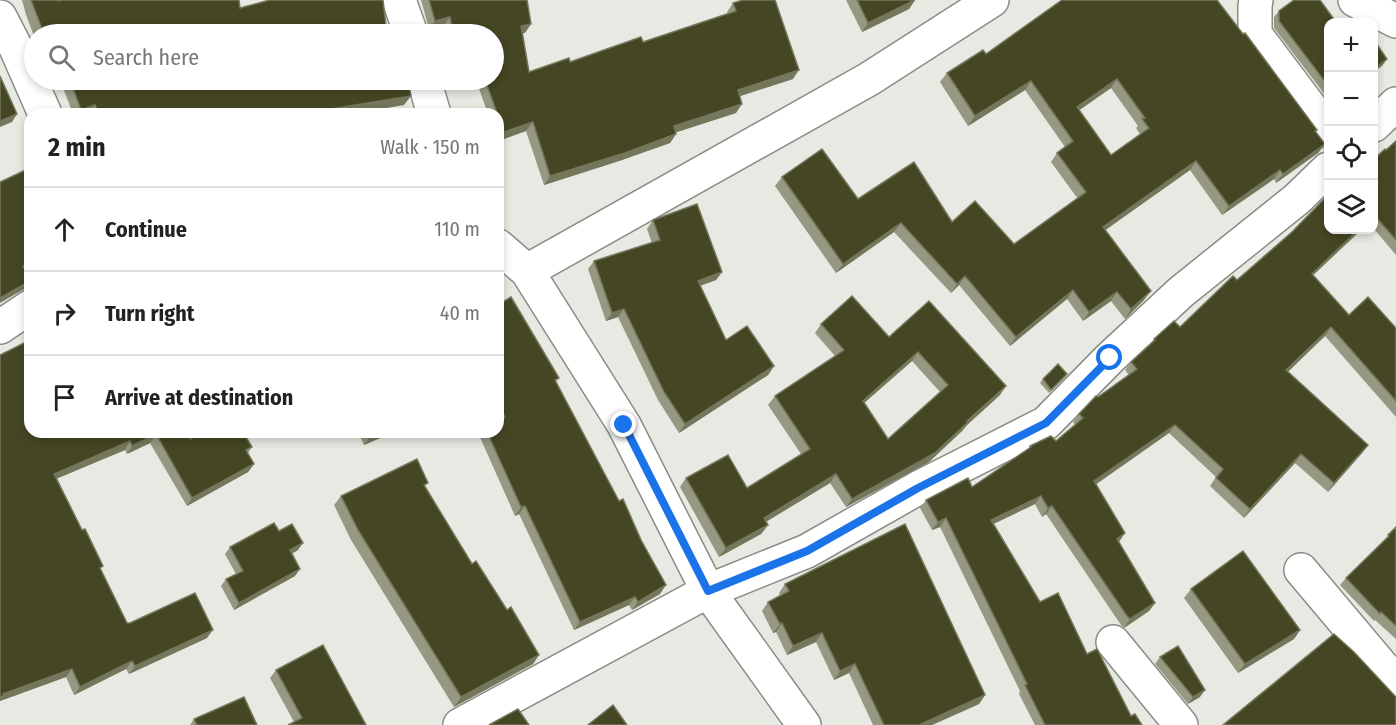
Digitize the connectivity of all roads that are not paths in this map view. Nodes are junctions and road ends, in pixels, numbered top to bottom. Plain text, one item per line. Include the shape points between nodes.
1 (399, 0) edge
2 (992, 0) edge
3 (1256, 0) edge
4 (1355, 0) edge
5 (0, 17) edge
6 (1396, 21) edge
7 (407, 24) edge
8 (24, 66) edge
9 (34, 90) edge
10 (427, 90) edge
11 (1396, 104) edge
12 (42, 108) edge
13 (432, 108) edge
14 (1378, 121) edge
15 (1325, 126) edge
16 (1324, 174) edge
17 (504, 251) edge
18 (527, 271) junction
19 (24, 311) edge
20 (0, 327) edge
21 (1300, 570) dead end
22 (708, 591) junction
23 (1113, 642) dead end
24 (1396, 683) edge
25 (460, 725) edge
26 (804, 725) edge
27 (1180, 725) edge

1 - 7 street
2 - 18 street via 869,79
3 - 15 street via 1255,34
4 - 6 street
5 - 8 street
9 - 12 street
10 - 13 street
11 - 14 street
16 - 22 street via 1181,292 1046,423 918,488 807,551
17 - 18 street
18 - 22 street via 624,425
19 - 20 street
21 - 24 street
22 - 25 street
22 - 26 street
23 - 27 street

